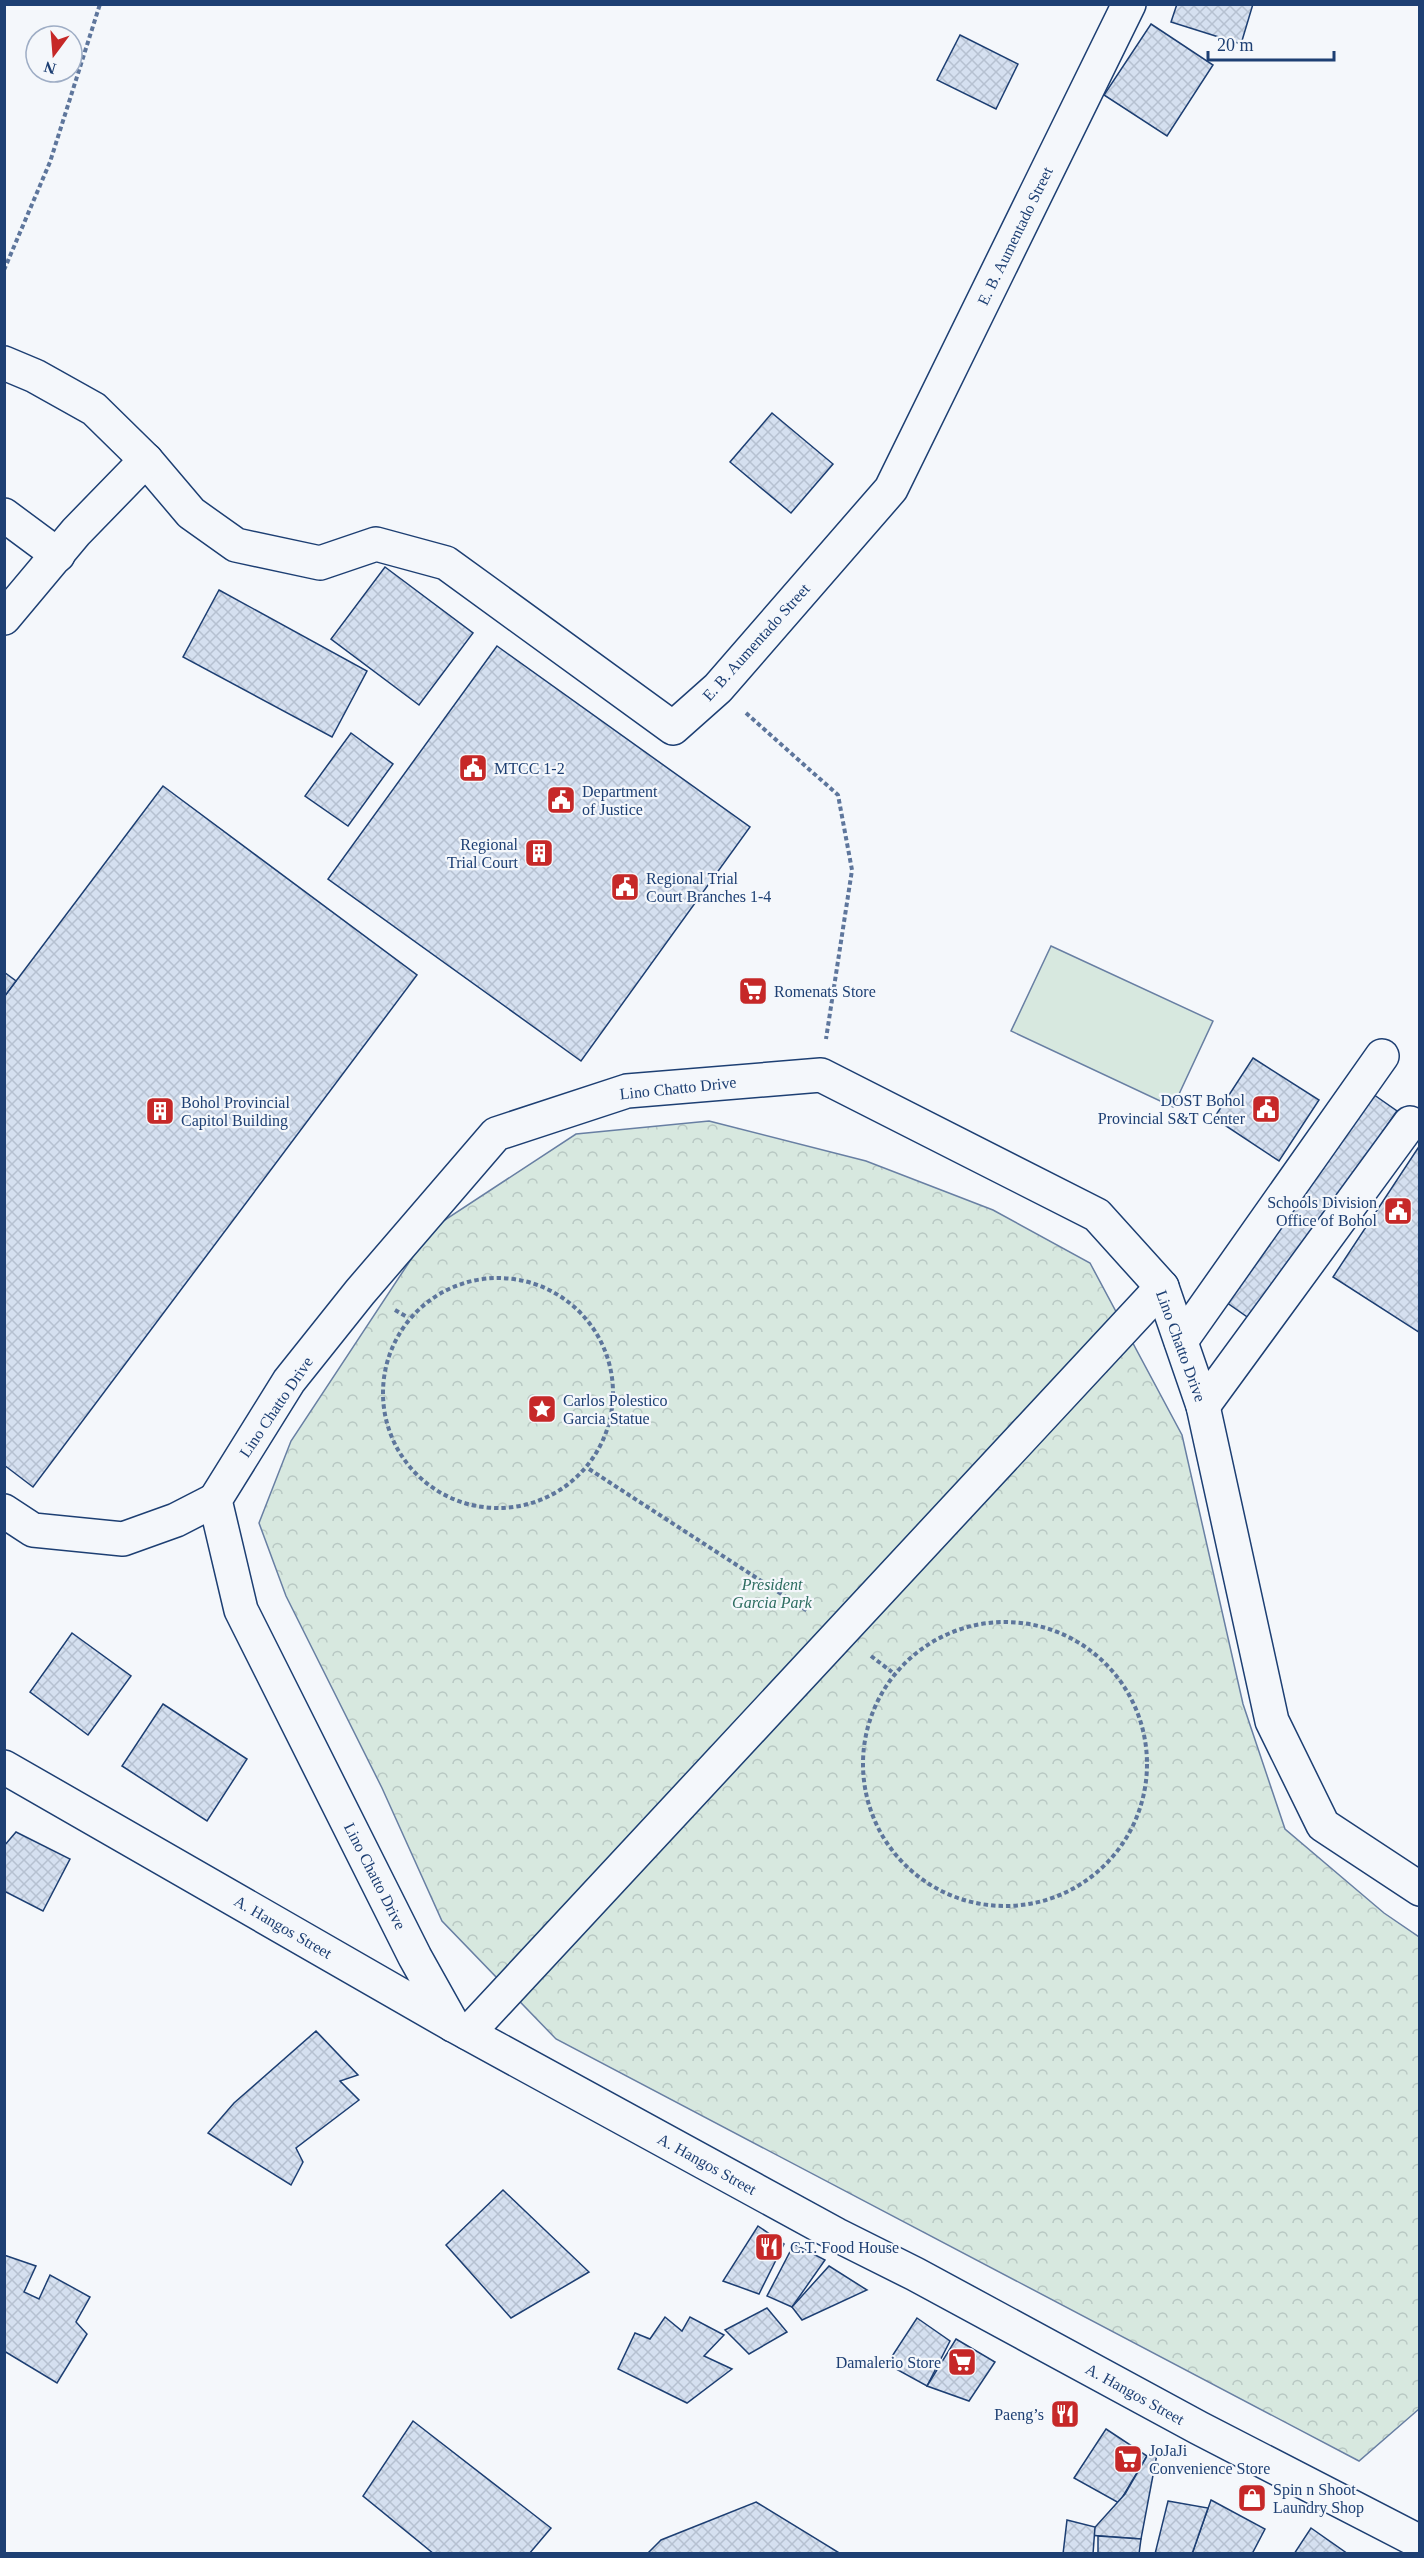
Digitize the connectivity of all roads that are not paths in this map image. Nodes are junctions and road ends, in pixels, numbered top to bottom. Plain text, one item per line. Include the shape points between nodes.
1 (1129, 4) edge
2 (4, 363) edge
3 (146, 460) junction
4 (4, 515) edge
5 (58, 555) junction
6 (4, 618) edge
7 (1382, 1056) dead end
8 (1410, 1123) dead end
9 (1162, 1287) junction
10 (1181, 1341) junction
11 (1203, 1406) junction
12 (215, 1500) junction
13 (4, 1510) edge
14 (4, 1767) edge
15 (1419, 1889) edge
16 (460, 2029) junction
17 (1419, 2542) edge

1 - 3 street, E. B. Aumentado Street via 891,489 718,688 673,728 446,563 375,544 320,563 236,545 191,513
2 - 3 street via 94,409
3 - 5 street
4 - 5 street
5 - 6 street
7 - 10 street
8 - 11 street
9 - 10 street, Lino Chatto Drive
9 - 12 street, Lino Chatto Drive via 1097,1215 821,1075 627,1091 496,1134 289,1381
9 - 16 street via 841,1633
10 - 11 street, Lino Chatto Drive
11 - 15 street, Lino Chatto Drive via 1272,1721 1323,1825
12 - 13 street via 176,1520 123,1539 33,1530
12 - 16 street, Lino Chatto Drive via 241,1610 415,1957
14 - 16 street, A. Hangos Street
16 - 17 street, A. Hangos Street via 837,2235

